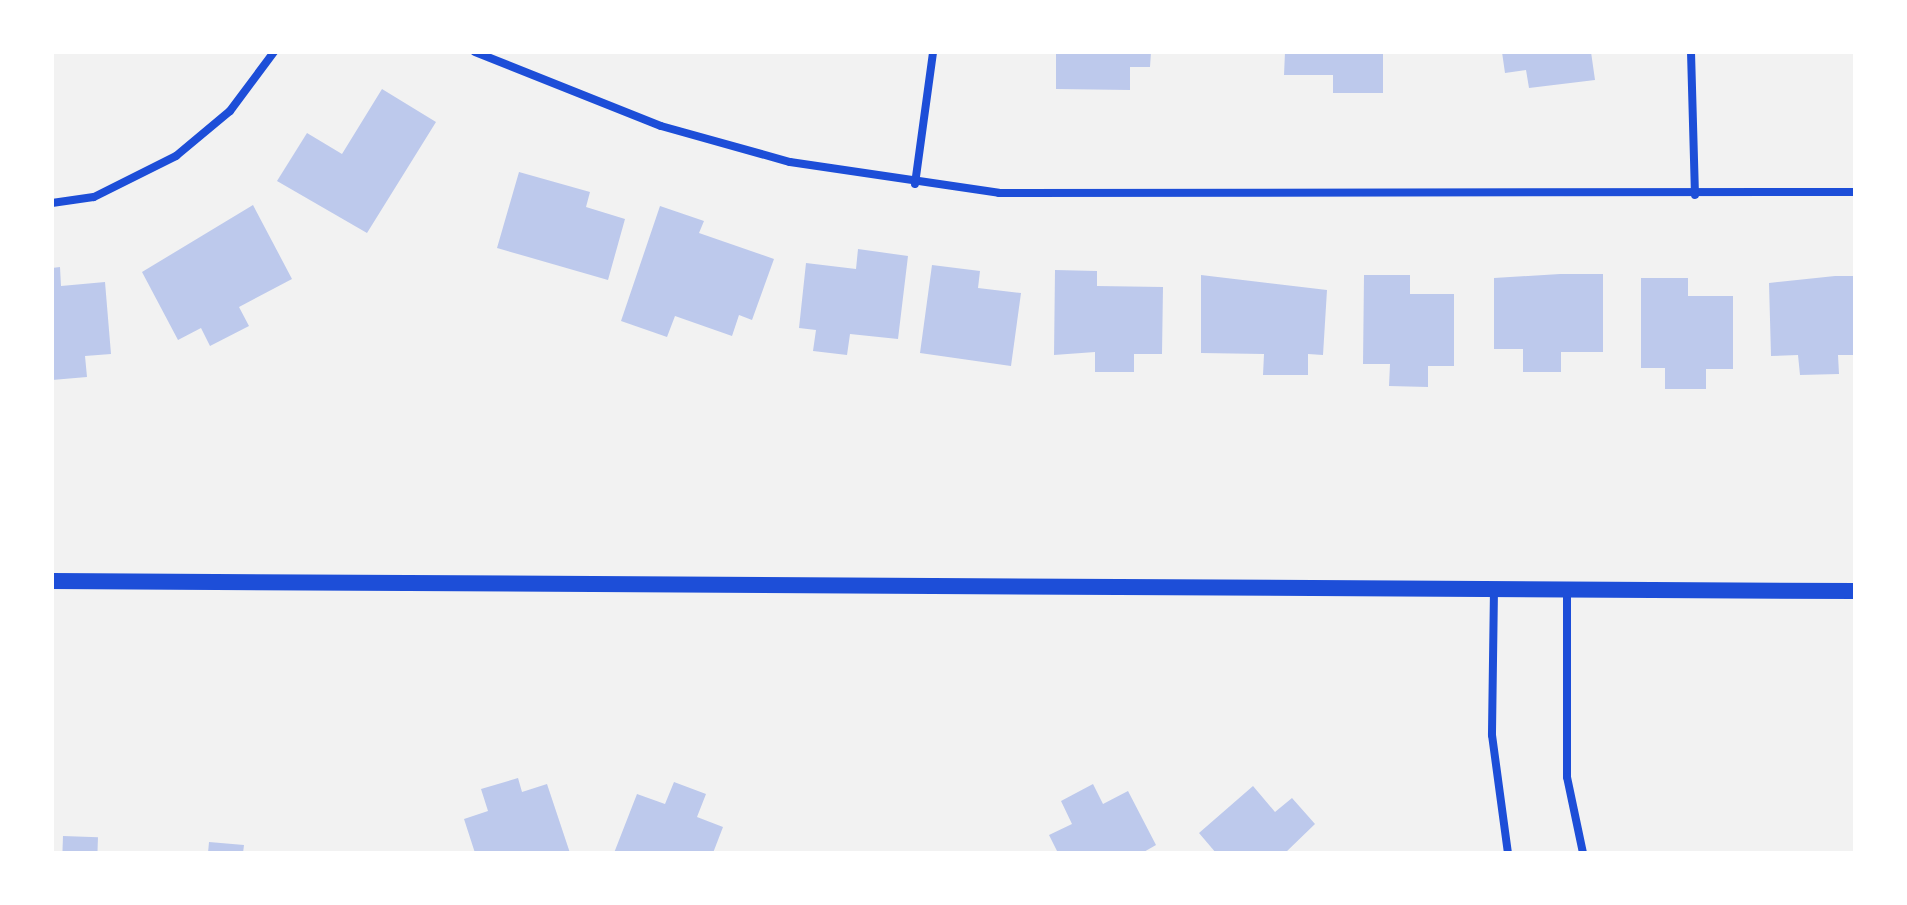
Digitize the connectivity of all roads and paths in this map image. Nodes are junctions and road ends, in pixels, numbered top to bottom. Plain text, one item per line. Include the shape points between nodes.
1 (274, 52) edge
2 (475, 52) edge
3 (933, 52) edge
4 (1691, 52) edge
5 (915, 184) junction
6 (1855, 192) edge
7 (1695, 195) junction
8 (52, 203) edge
9 (52, 581) edge
10 (1494, 589) junction
11 (1567, 589) junction
12 (1855, 591) edge
13 (1508, 853) edge
14 (1583, 853) edge

1 - 8 street via 230,111 176,156 94,197
2 - 5 street via 661,126 790,162
3 - 5 street
4 - 7 street
5 - 7 street via 1055,195
6 - 7 street
9 - 10 main road
10 - 11 main road
10 - 13 street via 1492,735
11 - 12 main road
11 - 14 street via 1564,738

